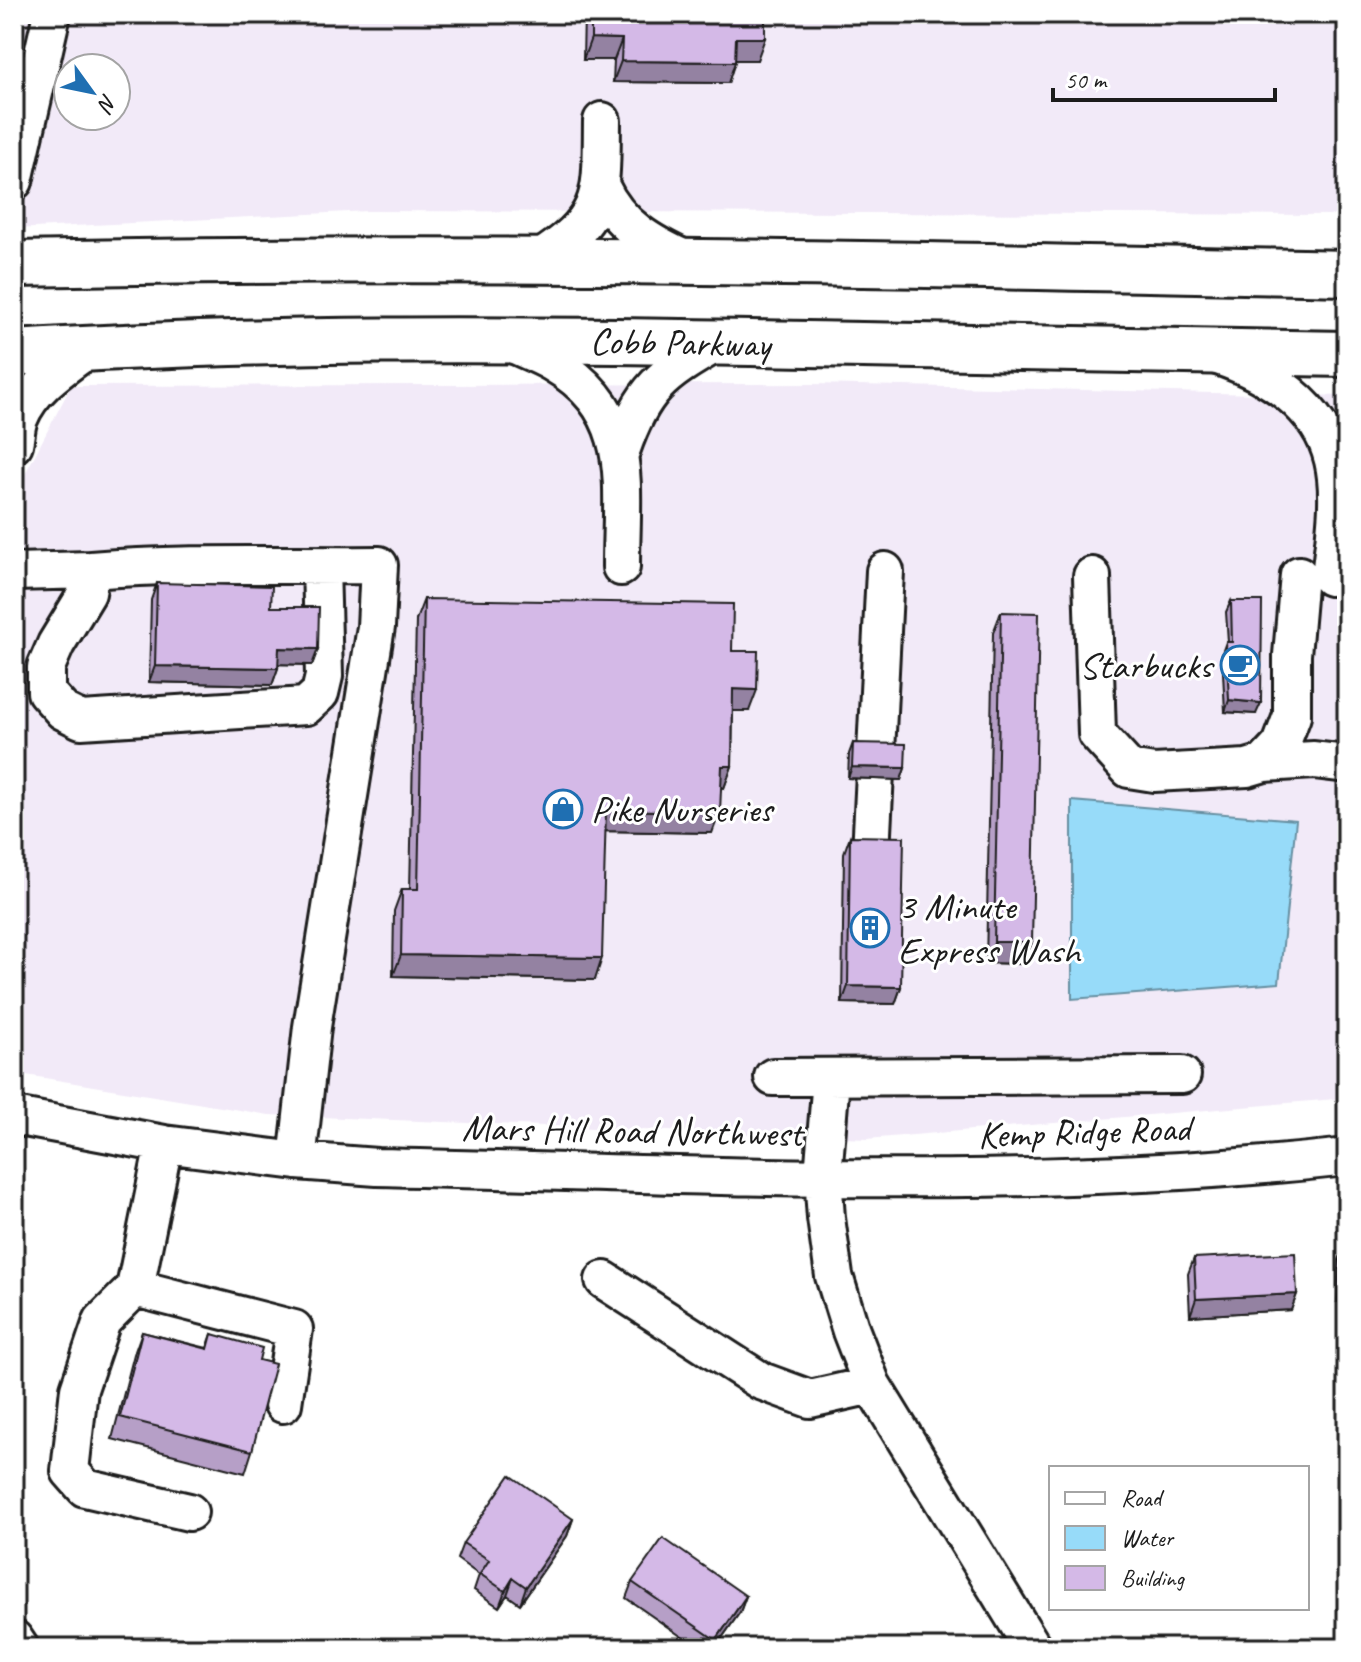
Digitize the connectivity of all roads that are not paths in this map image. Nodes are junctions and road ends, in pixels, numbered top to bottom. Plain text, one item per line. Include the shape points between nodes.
1 (52, 14) edge
2 (26, 72) edge
3 (602, 121) dead end
4 (14, 181) edge
5 (601, 187) junction
6 (537, 261) junction
7 (691, 262) junction
8 (14, 264) edge
9 (1347, 273) edge
10 (1347, 323) edge
11 (503, 339) junction
12 (717, 343) junction
13 (91, 347) junction
14 (1202, 351) junction
15 (14, 353) edge
16 (1347, 354) edge
17 (14, 444) edge
18 (621, 451) junction
19 (321, 566) junction
20 (621, 567) dead end
21 (91, 570) junction
22 (885, 571) dead end
23 (14, 572) edge
24 (1302, 575) junction
25 (1292, 716) junction
26 (1347, 741) edge
27 (1264, 763) junction
28 (1347, 764) edge
29 (871, 853) edge
30 (1182, 1075) dead end
31 (773, 1077) dead end
32 (831, 1078) junction
33 (14, 1116) edge
34 (164, 1144) junction
35 (1347, 1157) edge
36 (297, 1161) junction
37 (823, 1176) junction
38 (604, 1280) dead end
39 (135, 1288) junction
40 (872, 1385) junction
41 (283, 1404) dead end
42 (189, 1512) dead end
43 (14, 1639) edge
44 (20, 1648) edge
45 (1033, 1648) edge

1 - 2 street
2 - 4 street
3 - 5 street
5 - 6 street via 580,227
5 - 7 street via 625,223
6 - 7 main road, Cobb Parkway
6 - 8 main road, Cobb Parkway
7 - 9 main road, Cobb Parkway
10 - 14 main road
11 - 12 main road, Cobb Parkway
11 - 13 main road, Cobb Parkway
11 - 18 street via 553,363 586,388 601,405
12 - 14 main road, Cobb Parkway
12 - 18 street via 666,373 646,395
13 - 15 main road, Cobb Parkway
13 - 17 street via 34,395 19,418
14 - 16 main road, Cobb Parkway
14 - 24 street via 1281,386 1322,430 1336,484
18 - 20 street
19 - 21 street
19 - 21 street via 324,676 320,693 306,706 81,720 63,711 46,692 46,667 87,593
19 - 36 street via 379,565 376,627 312,1027
21 - 23 street
22 - 29 street
24 - 25 street via 1292,655
24 - 27 street via 1271,734 1252,755 1153,761 1128,752 1110,725 1101,576 1097,734 1108,749 1129,769 1154,773
25 - 26 street via 1317,738
25 - 27 street via 1281,745
27 - 28 street
30 - 32 street
31 - 32 street
32 - 37 street
33 - 34 street, Mars Hill Road Northwest
34 - 36 street, Mars Hill Road Northwest
34 - 39 street
35 - 37 street, Kemp Ridge Road via 1003,1178
36 - 37 street, Mars Hill Road Northwest
37 - 40 street, Mars Hill Road Northwest via 834,1276
38 - 40 street via 761,1381 810,1399
39 - 41 street via 294,1329
39 - 42 street via 102,1321 79,1389 70,1471 85,1488
40 - 45 street, Mars Hill Road Northwest
43 - 44 street

